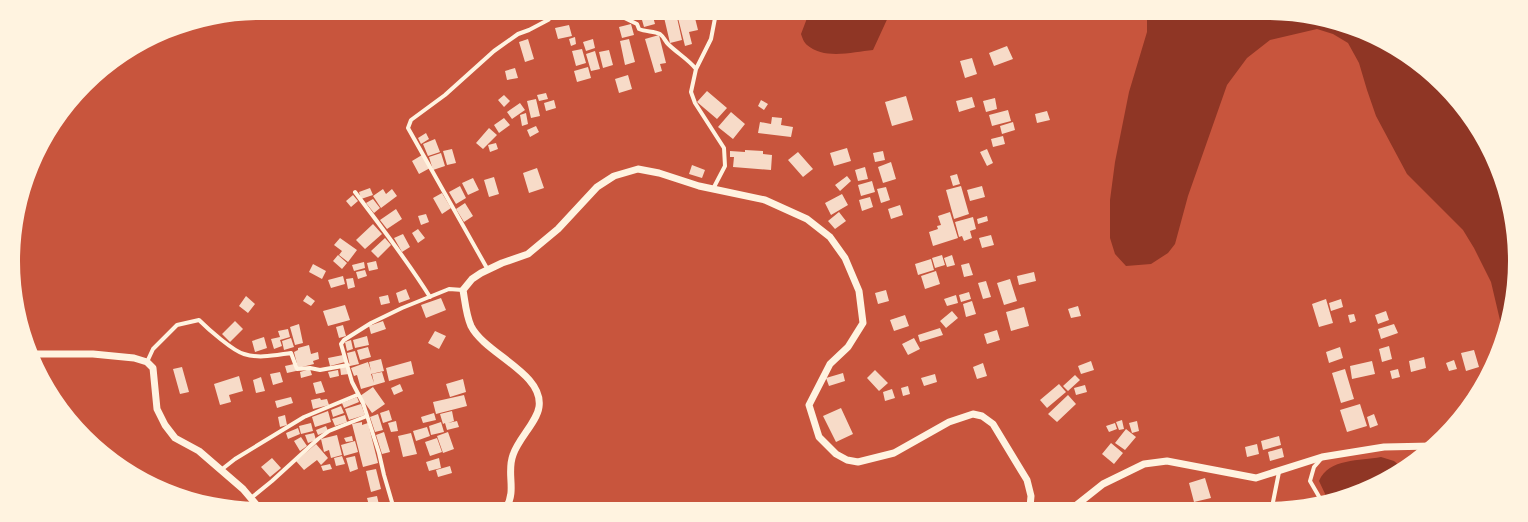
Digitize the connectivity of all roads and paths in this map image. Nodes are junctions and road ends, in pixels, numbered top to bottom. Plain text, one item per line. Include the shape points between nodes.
1 (548, 20) edge
2 (629, 20) edge
3 (715, 20) edge
4 (696, 69) junction
5 (713, 189) junction
6 (355, 192) dead end
7 (488, 270) junction
8 (463, 290) junction
9 (430, 297) junction
10 (38, 354) edge
11 (148, 362) junction
12 (348, 365) junction
13 (357, 395) junction
14 (367, 416) junction
15 (1421, 446) edge
16 (1322, 457) junction
17 (221, 470) junction
18 (1279, 472) junction
19 (1319, 496) edge
20 (251, 498) junction
21 (254, 502) edge
22 (392, 502) edge
23 (510, 502) edge
24 (1030, 502) edge
25 (1080, 502) edge
26 (1273, 502) edge

1 - 7 street via 518,34 494,51 445,95 411,120 408,128
2 - 4 street via 637,24 639,29 662,36
3 - 4 street via 711,38
4 - 5 street via 691,92 695,103 724,148 725,166
5 - 7 street via 638,169 614,176 597,187 558,229 528,254
5 - 24 street via 765,200 807,219 830,237 845,258 859,291 863,323 848,347 830,364 809,405 819,436 836,454 858,462 882,457 894,453 949,422 973,414 982,416 992,424 1027,480
6 - 9 street via 389,235
7 - 8 street via 472,279
8 - 9 street via 449,289
8 - 23 street via 471,326 493,351 528,379 539,394 539,408 534,420 515,448 511,460
9 - 12 street via 371,323 344,340 341,344
10 - 11 street via 93,354
11 - 12 street via 153,349 177,325 198,320 243,354 262,357 291,353 297,369 320,370
11 - 17 street via 153,368 157,409 165,425 175,438 199,451
12 - 13 street
13 - 14 street
13 - 17 street via 304,417
14 - 20 street via 329,431
14 - 22 street
15 - 16 street via 1384,447
16 - 18 street
16 - 19 street via 1314,467 1310,481
17 - 20 street
18 - 25 street via 1256,478 1167,461 1144,464 1103,484
18 - 26 street
20 - 21 street

